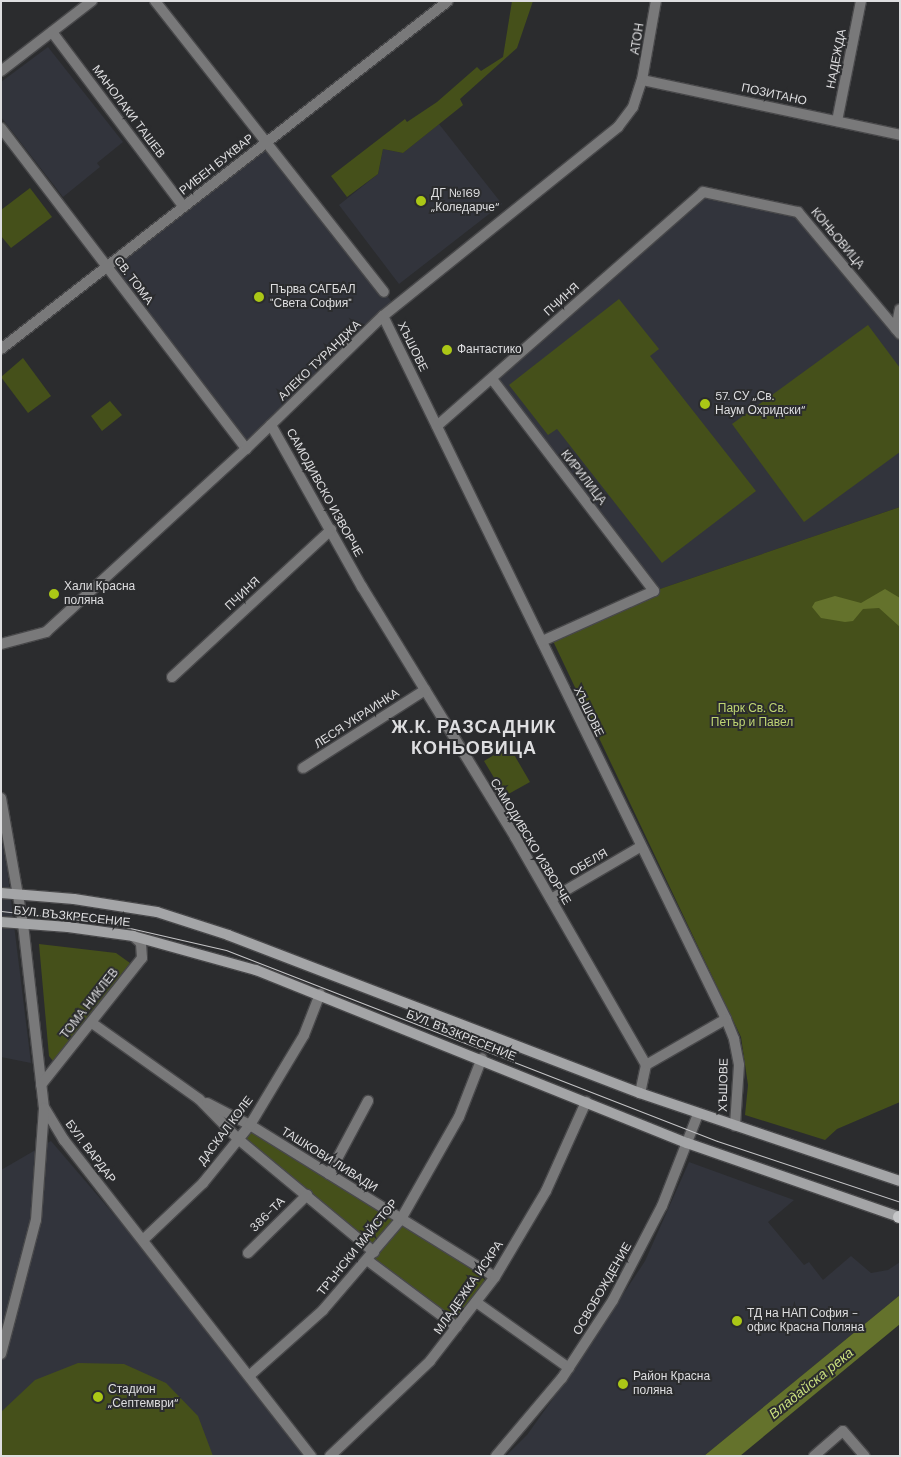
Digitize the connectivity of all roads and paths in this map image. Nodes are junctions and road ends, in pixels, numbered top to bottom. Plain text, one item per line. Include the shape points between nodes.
1 (92, 1) edge
2 (155, 1) edge
3 (448, 1) edge
4 (656, 1) edge
5 (861, 1) edge
6 (52, 32) junction
7 (1, 71) edge
8 (642, 80) junction
9 (837, 121) junction
10 (1, 128) edge
11 (900, 136) edge
12 (268, 142) junction
13 (703, 192) joint
14 (184, 207) junction
15 (107, 267) junction
16 (384, 292) dead end
17 (900, 309) edge
18 (383, 316) junction
19 (898, 331) edge
20 (1, 349) edge
21 (492, 380) junction
22 (271, 425) junction
23 (437, 426) junction
24 (246, 449) junction
25 (331, 530) junction
26 (542, 641) junction
27 (1, 644) edge
28 (172, 677) dead end
29 (424, 690) junction
30 (303, 768) dead end
31 (1, 798) edge
32 (640, 847) junction
33 (1, 893) edge
34 (18, 894) junction
35 (551, 899) junction
36 (1, 922) edge
37 (23, 924) junction
38 (133, 936) junction
39 (320, 994) junction
40 (726, 1019) junction
41 (92, 1023) junction
42 (482, 1058) junction
43 (646, 1065) junction
44 (41, 1085) junction
45 (640, 1093) junction
46 (199, 1099) junction
47 (368, 1101) dead end
48 (586, 1102) junction
49 (44, 1107) junction
50 (698, 1114) junction
51 (250, 1125) junction
52 (735, 1126) junction
53 (238, 1138) junction
54 (687, 1143) junction
55 (329, 1174) junction
56 (900, 1181) edge
57 (307, 1194) junction
58 (900, 1217) edge
59 (401, 1219) junction
60 (143, 1240) junction
61 (248, 1253) dead end
62 (371, 1256) junction
63 (495, 1277) junction
64 (476, 1302) junction
65 (457, 1327) junction
66 (1, 1354) edge
67 (569, 1368) junction
68 (248, 1376) junction
69 (311, 1456) edge
70 (330, 1456) edge
71 (496, 1456) edge
72 (814, 1456) edge
73 (866, 1456) edge

1 - 6 street
2 - 12 street
3 - 12 street, РИБЕН БУКВАР
4 - 8 street, АТОН
5 - 9 street, НАДЕЖДА
6 - 7 street
6 - 14 street, МАНОЛАКИ ТАШЕВ
8 - 9 street, ПОЗИТАНО
8 - 18 street, АЛЕКО ТУРАНДЖА via 630,112 609,136
9 - 11 street, ПОЗИТАНО
10 - 15 street, СВ. ТОМА
12 - 14 street, РИБЕН БУКВАР
12 - 16 street
13 - 19 street, КОНЬОВИЦА via 798,212
13 - 21 street, ПЧИНЯ
14 - 15 street, РИБЕН БУКВАР
15 - 20 street, РИБЕН БУКВАР
15 - 24 street, СВ. ТОМА
17 - 19 street
18 - 22 street, АЛЕКО ТУРАНДЖА
18 - 23 street, ХЪШОВЕ
21 - 23 street, ПЧИНЯ
21 - 26 street, КИРИЛИЦА via 654,591
22 - 24 street, АЛЕКО ТУРАНДЖА
22 - 25 street, САМОДИВСКО ИЗВОРЧЕ
23 - 26 street, ХЪШОВЕ
24 - 27 street, АЛЕКО ТУРАНДЖА via 46,632
25 - 28 street, ПЧИНЯ
25 - 29 street, САМОДИВСКО ИЗВОРЧЕ
26 - 32 street, ХЪШОВЕ
29 - 30 street, ЛЕСЯ УКРАИНКА
29 - 35 street, САМОДИВСКО ИЗВОРЧЕ
31 - 34 street, БУЛ. ВАРДАР
32 - 35 street, ОБЕЛЯ
32 - 40 street, ХЪШОВЕ
33 - 34 main road, БУЛ. ВЪЗКРЕСЕНИЕ
34 - 37 street, БУЛ. ВАРДАР
34 - 45 main road, БУЛ. ВЪЗКРЕСЕНИЕ via 118,904 166,915 228,935
35 - 43 street, САМОДИВСКО ИЗВОРЧЕ
36 - 37 main road, БУЛ. ВЪЗКРЕСЕНИЕ
37 - 38 main road, БУЛ. ВЪЗКРЕСЕНИЕ
37 - 44 street, БУЛ. ВАРДАР
38 - 39 main road, БУЛ. ВЪЗКРЕСЕНИЕ via 220,958
38 - 41 street, ТОМА НИКЛЕВ via 141,943 142,958
39 - 42 main road, БУЛ. ВЪЗКРЕСЕНИЕ
39 - 51 street, ДАСКАЛ КОЛЕ via 304,1035
40 - 43 street
40 - 52 street, ХЪШОВЕ via 739,1064
41 - 44 street, ТОМА НИКЛЕВ
41 - 46 street, ТАШКОВИ ЛИВАДИ
42 - 48 main road, БУЛ. ВЪЗКРЕСЕНИЕ
42 - 59 street, ТРЪНСКИ МАЙСТОР via 458,1118
43 - 45 street
44 - 49 street, БУЛ. ВАРДАР
45 - 50 main road, БУЛ. ВЪЗКРЕСЕНИЕ
46 - 51 street, ТАШКОВИ ЛИВАДИ
46 - 53 street, ТАШКОВИ ЛИВАДИ
47 - 55 street
48 - 54 main road, БУЛ. ВЪЗКРЕСЕНИЕ
48 - 63 street, МЛАДЕЖКА ИСКРА via 546,1191
49 - 60 street, БУЛ. ВАРДАР via 64,1140
49 - 66 street via 36,1220
50 - 52 main road, БУЛ. ВЪЗКРЕСЕНИЕ
50 - 54 street, ОСВОБОЖДЕНИЕ
51 - 53 street, ДАСКАЛ КОЛЕ
51 - 55 street, ТАШКОВИ ЛИВАДИ
52 - 56 main road, БУЛ. ВЪЗКРЕСЕНИЕ
53 - 57 street, ТАШКОВИ ЛИВАДИ
53 - 60 street, ДАСКАЛ КОЛЕ via 203,1183
54 - 58 main road, БУЛ. ВЪЗКРЕСЕНИЕ
54 - 67 street, ОСВОБОЖДЕНИЕ via 647,1237 613,1300
55 - 59 street, ТАШКОВИ ЛИВАДИ
57 - 61 street, 386-ТА
57 - 62 street, ТАШКОВИ ЛИВАДИ
59 - 62 street, ТРЪНСКИ МАЙСТОР
59 - 63 street, ТАШКОВИ ЛИВАДИ
60 - 68 street, БУЛ. ВАРДАР
62 - 65 street, ТАШКОВИ ЛИВАДИ
62 - 68 street, ТРЪНСКИ МАЙСТОР via 323,1310
63 - 64 street, МЛАДЕЖКА ИСКРА
64 - 65 street, МЛАДЕЖКА ИСКРА
64 - 67 street
65 - 70 street, МЛАДЕЖКА ИСКРА via 395,1397
67 - 71 street, ОСВОБОЖДЕНИЕ
68 - 69 street, БУЛ. ВАРДАР
72 - 73 street via 843,1431

